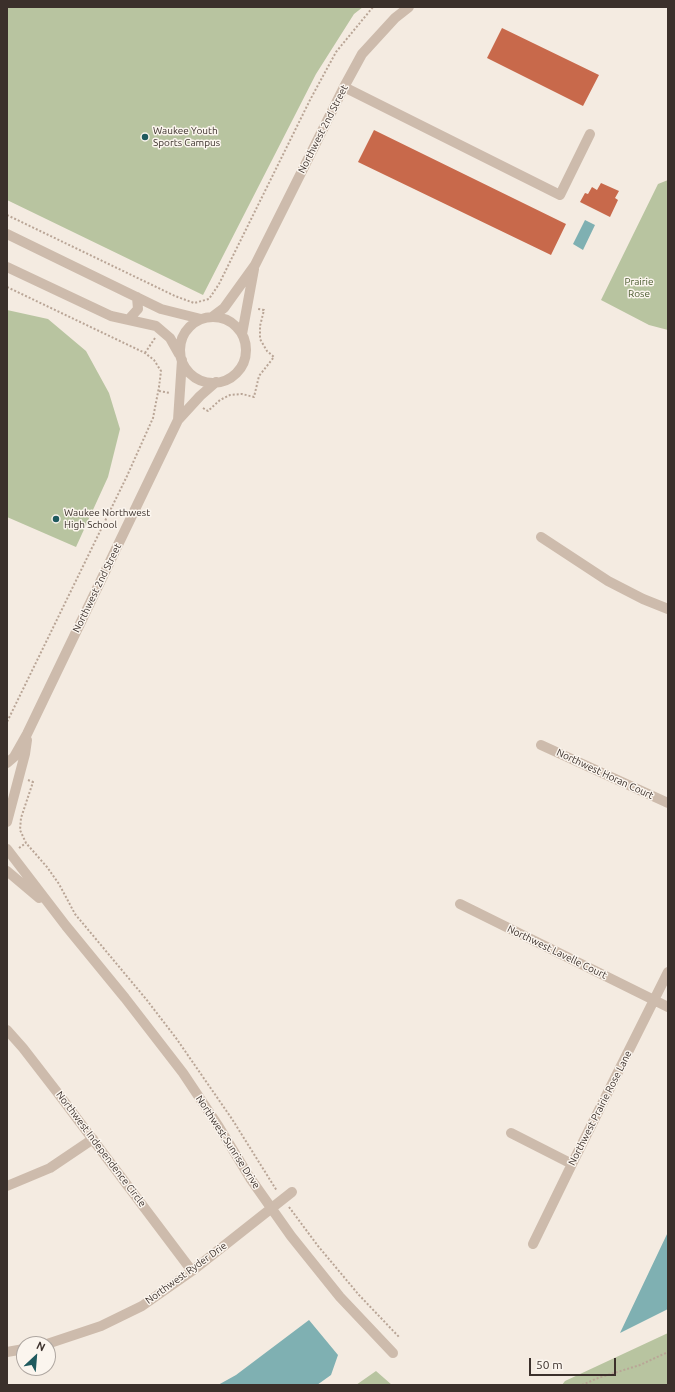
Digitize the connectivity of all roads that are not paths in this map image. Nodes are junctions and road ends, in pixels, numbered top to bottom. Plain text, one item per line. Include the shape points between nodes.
1 (409, 7) edge
2 (344, 87) junction
3 (590, 134) dead end
4 (7, 234) edge
5 (255, 265) junction
6 (7, 267) edge
7 (137, 297) junction
8 (212, 317) junction
9 (129, 319) junction
10 (201, 319) junction
11 (242, 334) junction
12 (181, 357) junction
13 (216, 382) junction
14 (178, 420) junction
15 (541, 537) dead end
16 (668, 609) edge
17 (27, 734) junction
18 (541, 745) dead end
19 (7, 762) edge
20 (668, 803) edge
21 (7, 809) edge
22 (7, 821) edge
23 (7, 849) edge
24 (7, 871) edge
25 (460, 904) dead end
26 (66, 926) junction
27 (668, 972) edge
28 (654, 1000) junction
29 (668, 1007) edge
30 (7, 1030) edge
31 (510, 1133) dead end
32 (93, 1139) junction
33 (572, 1164) junction
34 (7, 1186) edge
35 (292, 1192) dead end
36 (271, 1208) junction
37 (533, 1244) dead end
38 (192, 1271) junction
39 (56, 1341) edge
40 (393, 1353) dead end

1 - 2 street, Northwest 2nd Street via 395,18 362,54
2 - 3 street via 560,195
2 - 5 street, Northwest 2nd Street
4 - 7 street
5 - 8 street, Northwest 2nd Street via 224,308
5 - 11 street, Northwest 2nd Street
6 - 9 street via 111,316
7 - 9 street via 138,309
7 - 10 street via 161,309
8 - 10 street, Northwest 2nd Street
8 - 11 street, Northwest 2nd Street via 223,318 233,323
9 - 12 street via 156,326 170,338
10 - 12 street, Northwest 2nd Street via 191,324 184,333 180,343
11 - 13 street, Northwest 2nd Street via 246,351 244,362 230,378
12 - 13 street via 190,374 199,380
12 - 14 street, Northwest 2nd Street
13 - 14 street, Northwest 2nd Street
14 - 17 street, Northwest 2nd Street
15 - 16 street via 608,581
17 - 19 street, Northwest 2nd Street via 14,757
17 - 22 street, Northwest 2nd Street via 25,754
18 - 20 street, Northwest Horan Court
21 - 22 street
23 - 26 street, Northwest Sunrise Drive
24 - 26 street, Northwest Sunrise Drive via 35,894
25 - 28 street, Northwest Lavelle Court
26 - 36 street, Northwest Sunrise Drive via 183,1073
27 - 28 street, Northwest Prairie Rose Lane
28 - 29 street, Northwest Lavelle Court
28 - 33 street, Northwest Prairie Rose Lane
30 - 32 street, Northwest Independence Circle
31 - 33 street
32 - 34 street via 50,1168
32 - 38 street, Northwest Independence Circle
33 - 37 street, Northwest Prairie Rose Lane
35 - 36 street, Northwest Ryder Drie
36 - 38 street, Northwest Ryder Drie
36 - 40 street, Northwest Sunrise Drive via 319,1273
38 - 39 street, Northwest Ryder Drie via 135,1309 101,1326

